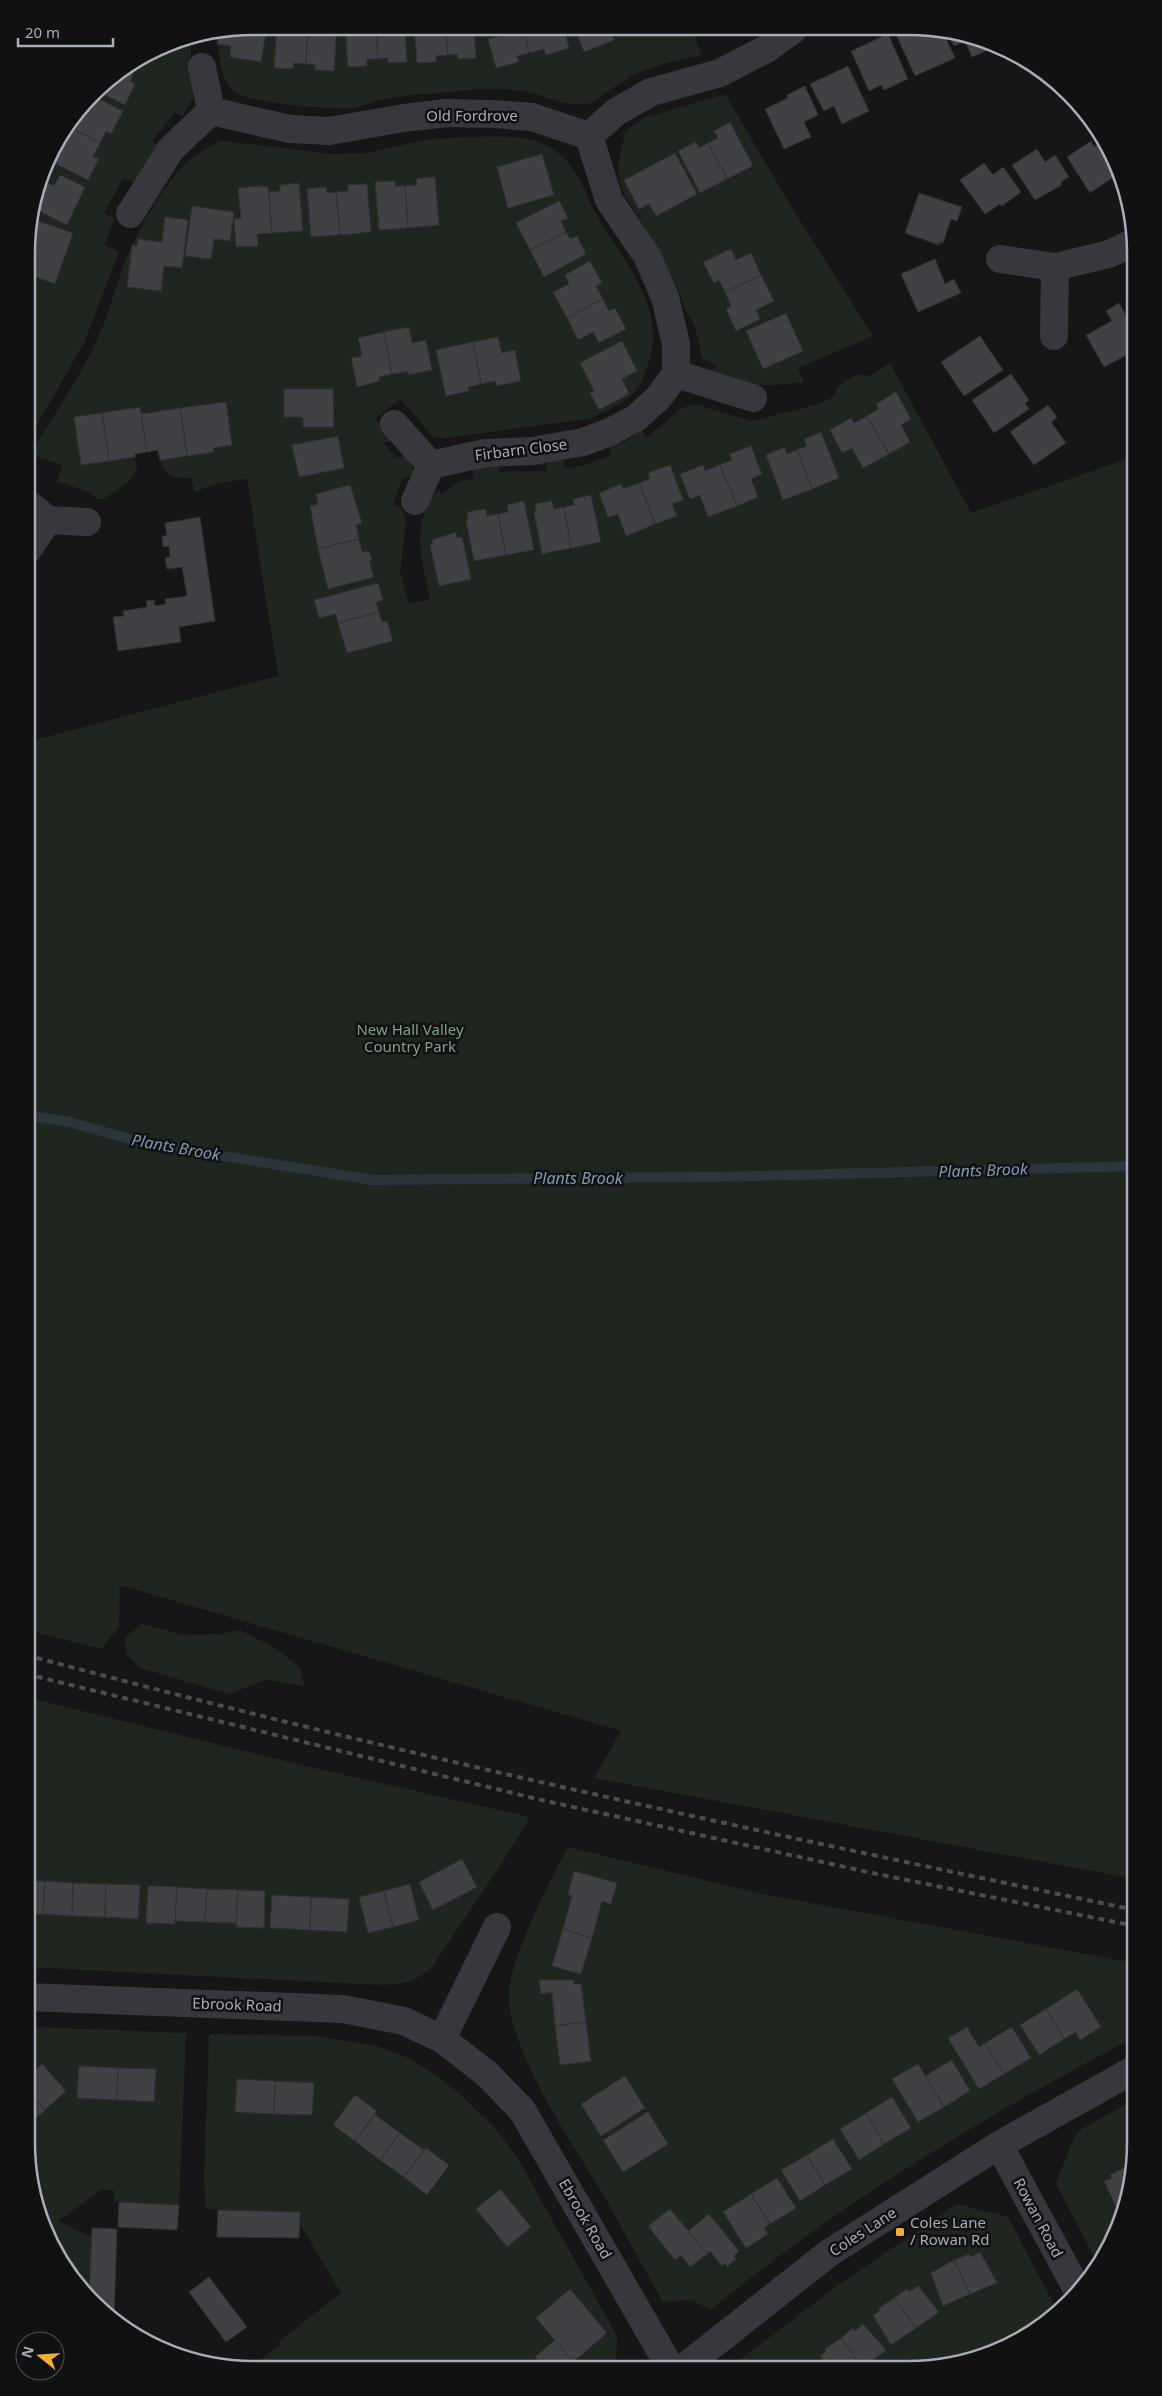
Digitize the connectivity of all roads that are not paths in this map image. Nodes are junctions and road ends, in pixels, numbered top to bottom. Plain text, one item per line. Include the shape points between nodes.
1 (786, 35) edge
2 (202, 66) dead end
3 (211, 111) junction
4 (589, 136) junction
5 (130, 214) dead end
6 (1127, 245) edge
7 (1000, 259) dead end
8 (1055, 267) junction
9 (1054, 336) dead end
10 (676, 374) junction
11 (753, 398) dead end
12 (394, 424) dead end
13 (431, 466) junction
14 (415, 502) dead end
15 (35, 509) edge
16 (48, 520) junction
17 (87, 522) dead end
18 (35, 539) edge
19 (497, 1927) dead end
20 (35, 1997) edge
21 (442, 2039) junction
22 (1127, 2073) edge
23 (999, 2145) junction
24 (1075, 2285) edge
25 (666, 2361) edge
26 (692, 2361) edge

1 - 4 street via 720,74 651,92 616,112
2 - 3 street
3 - 4 street, Old Fordrove via 290,130 329,131 438,114 493,114 532,117
3 - 5 street via 171,149
4 - 10 street via 609,200 647,256 665,296 676,344
6 - 8 street via 1109,254
7 - 8 street
8 - 9 street
10 - 11 street
10 - 13 street, Firbarn Close via 658,398 636,418 610,432 575,444 533,451 485,452
12 - 13 street
13 - 14 street
15 - 16 street
16 - 17 street
16 - 18 street
19 - 21 street
20 - 21 street, Ebrook Road via 343,2009 404,2021
21 - 25 street, Ebrook Road via 488,2074 522,2110
22 - 23 street, Coles Lane
23 - 24 street, Rowan Road
23 - 26 street, Coles Lane via 829,2253

